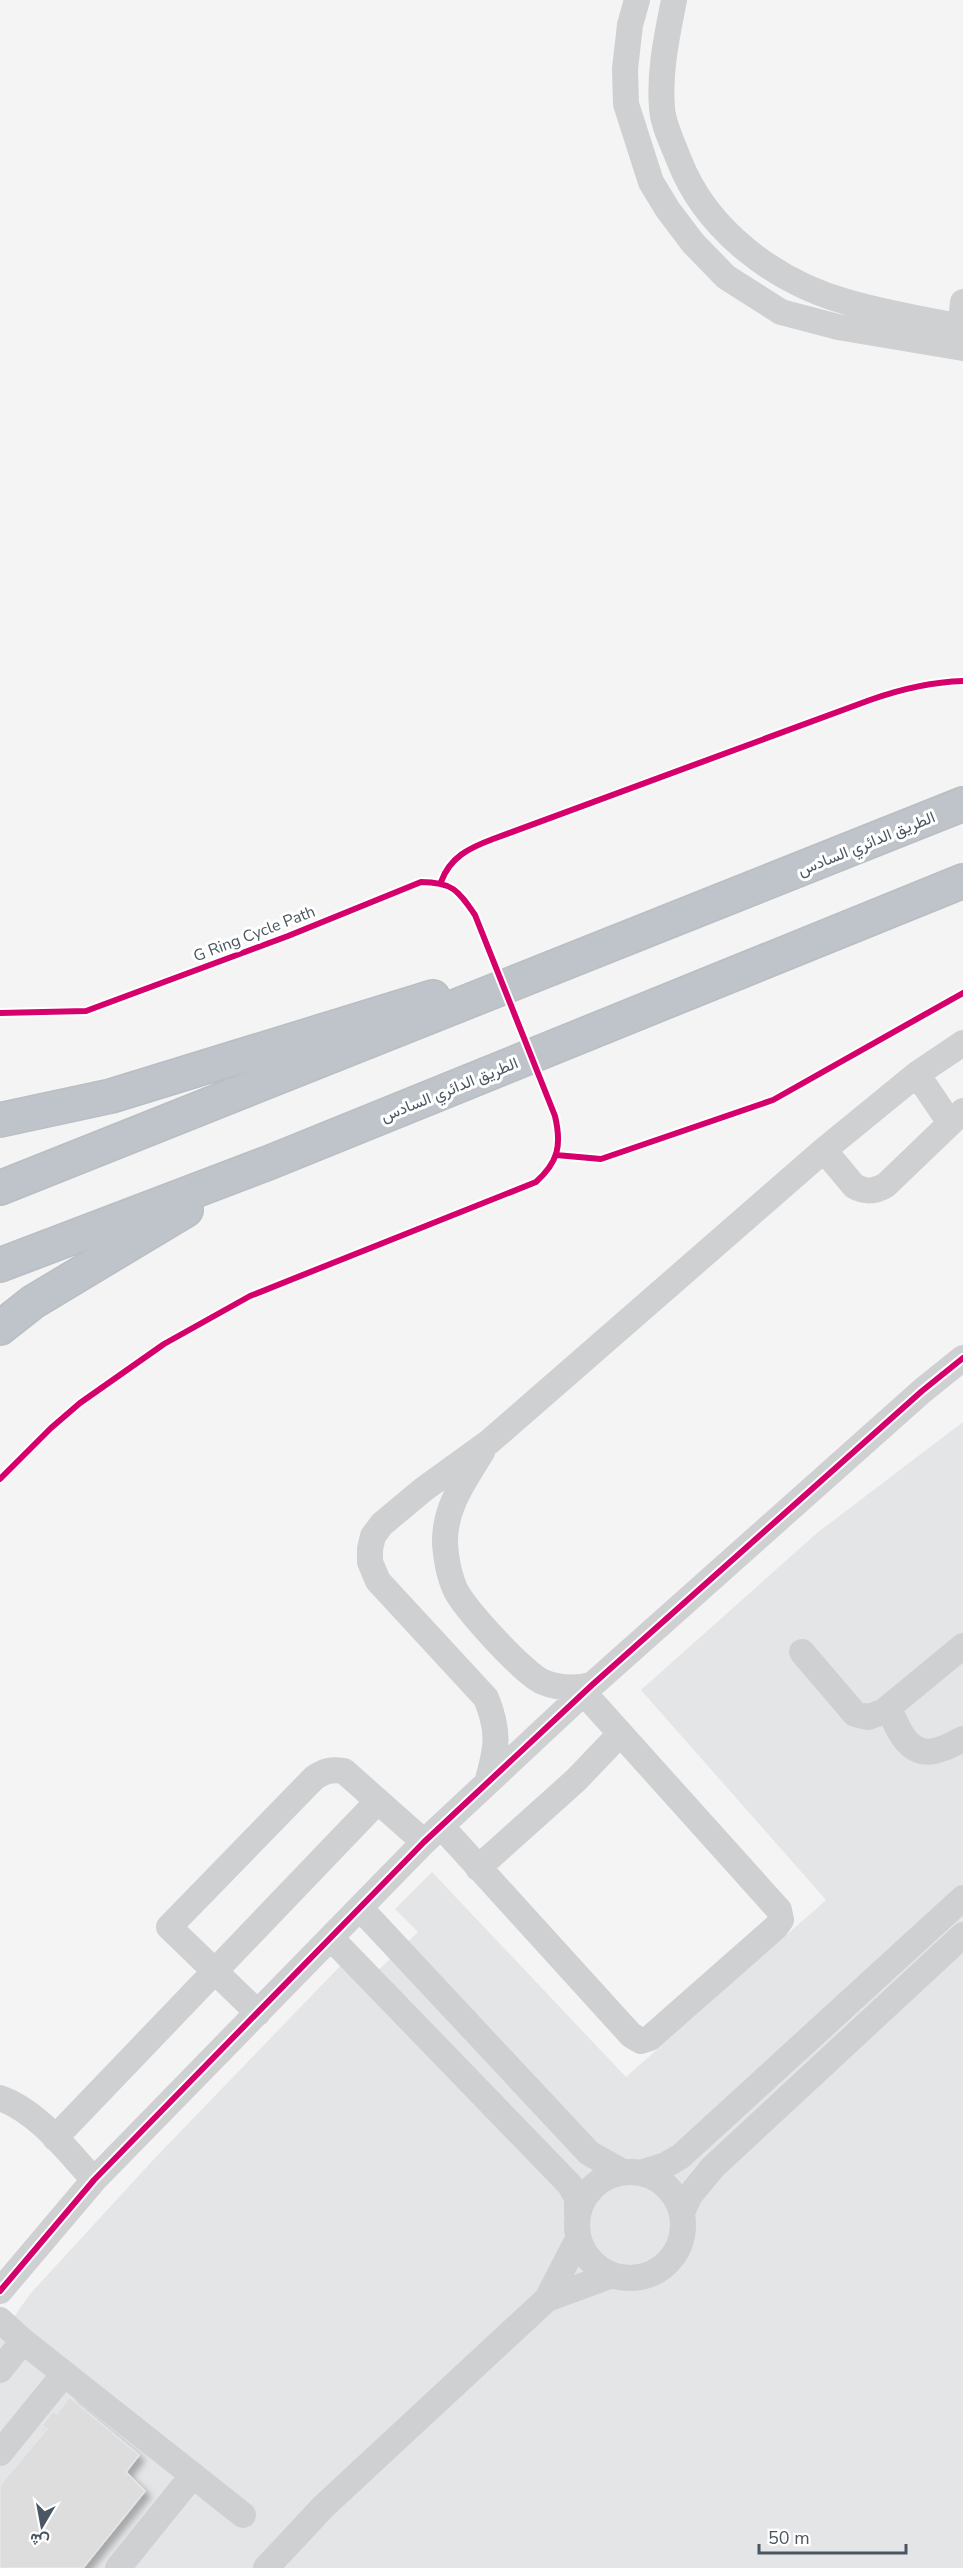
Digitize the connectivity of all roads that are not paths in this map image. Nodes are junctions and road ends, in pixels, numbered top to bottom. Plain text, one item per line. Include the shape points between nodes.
1 (637, 0) edge
2 (674, 0) edge
3 (963, 302) edge
4 (961, 337) edge
5 (963, 804) edge
6 (963, 881) edge
7 (613, 943) junction
8 (963, 1043) edge
9 (917, 1074) junction
10 (957, 1117) edge
11 (0, 1120) edge
12 (824, 1150) junction
13 (268, 1163) junction
14 (0, 1188) edge
15 (0, 1265) edge
16 (0, 1328) edge
17 (963, 1358) edge
18 (489, 1442) junction
19 (963, 1646) edge
20 (802, 1652) dead end
21 (588, 1689) junction
22 (889, 1708) junction
23 (620, 1734) junction
24 (963, 1739) edge
25 (487, 1783) junction
26 (378, 1801) junction
27 (433, 1835) junction
28 (478, 1868) junction
29 (963, 1899) edge
30 (360, 1908) junction
31 (963, 1935) edge
32 (331, 1938) junction
33 (215, 1971) junction
34 (425, 1976) junction
35 (395, 2005) junction
36 (258, 2013) junction
37 (0, 2098) edge
38 (55, 2138) junction
39 (632, 2173) junction
40 (94, 2180) junction
41 (682, 2212) junction
42 (578, 2213) junction
43 (578, 2239) junction
44 (612, 2276) junction
45 (0, 2291) edge
46 (547, 2299) junction
47 (0, 2320) edge
48 (23, 2341) junction
49 (0, 2370) edge
50 (64, 2374) junction
51 (0, 2453) edge
52 (194, 2475) junction
53 (243, 2514) dead end
54 (118, 2568) edge
55 (266, 2568) edge

1 - 4 street via 625,69 626,104 651,182 693,243 726,277 781,312 838,327
2 - 4 street via 661,73 662,112 687,180 706,209 733,240 790,280 846,302
3 - 4 street
5 - 7 highway, الطريق الدائري السادس
6 - 13 highway, الطريق الدائري السادس
7 - 11 highway via 111,1096
7 - 14 highway, الطريق الدائري السادس
8 - 9 street
9 - 10 street
9 - 12 street
10 - 12 street via 886,1185 875,1190 854,1186
12 - 18 street
13 - 15 highway, الطريق الدائري السادس
13 - 16 highway via 43,1295
17 - 21 street
18 - 21 street via 454,1497 449,1512 446,1559 456,1589 464,1603 540,1681 557,1687
18 - 25 street via 382,1524 370,1549 370,1562 378,1581 486,1698 495,1719 496,1741
19 - 22 street
20 - 22 street via 855,1714 875,1716
21 - 23 street
21 - 25 street
22 - 24 street via 900,1735 918,1750 934,1752
23 - 28 street via 576,1780
23 - 28 street via 779,1910 781,1920 776,1927 650,2038 640,2041 630,2035
25 - 27 street
26 - 27 street
26 - 33 street
26 - 33 street via 344,1771 322,1772 169,1927
27 - 28 street
27 - 30 street
29 - 39 street via 681,2156 666,2165
30 - 32 street
30 - 34 street
31 - 41 street via 707,2174
32 - 35 street
32 - 36 street
33 - 36 street
33 - 38 street
34 - 35 street
34 - 39 street via 589,2153
35 - 42 street via 570,2185 577,2198
36 - 40 street
37 - 38 street via 28,2112
38 - 40 street
39 - 41 street via 653,2177 671,2192
39 - 42 street via 610,2176 589,2191
40 - 45 street
41 - 44 street via 682,2238 661,2269 637,2278
42 - 43 street
43 - 44 street via 590,2261
43 - 46 street
44 - 46 street
46 - 55 street via 323,2506
47 - 48 street
48 - 49 street
48 - 50 street
50 - 51 street
50 - 52 street
52 - 53 street
52 - 54 street

